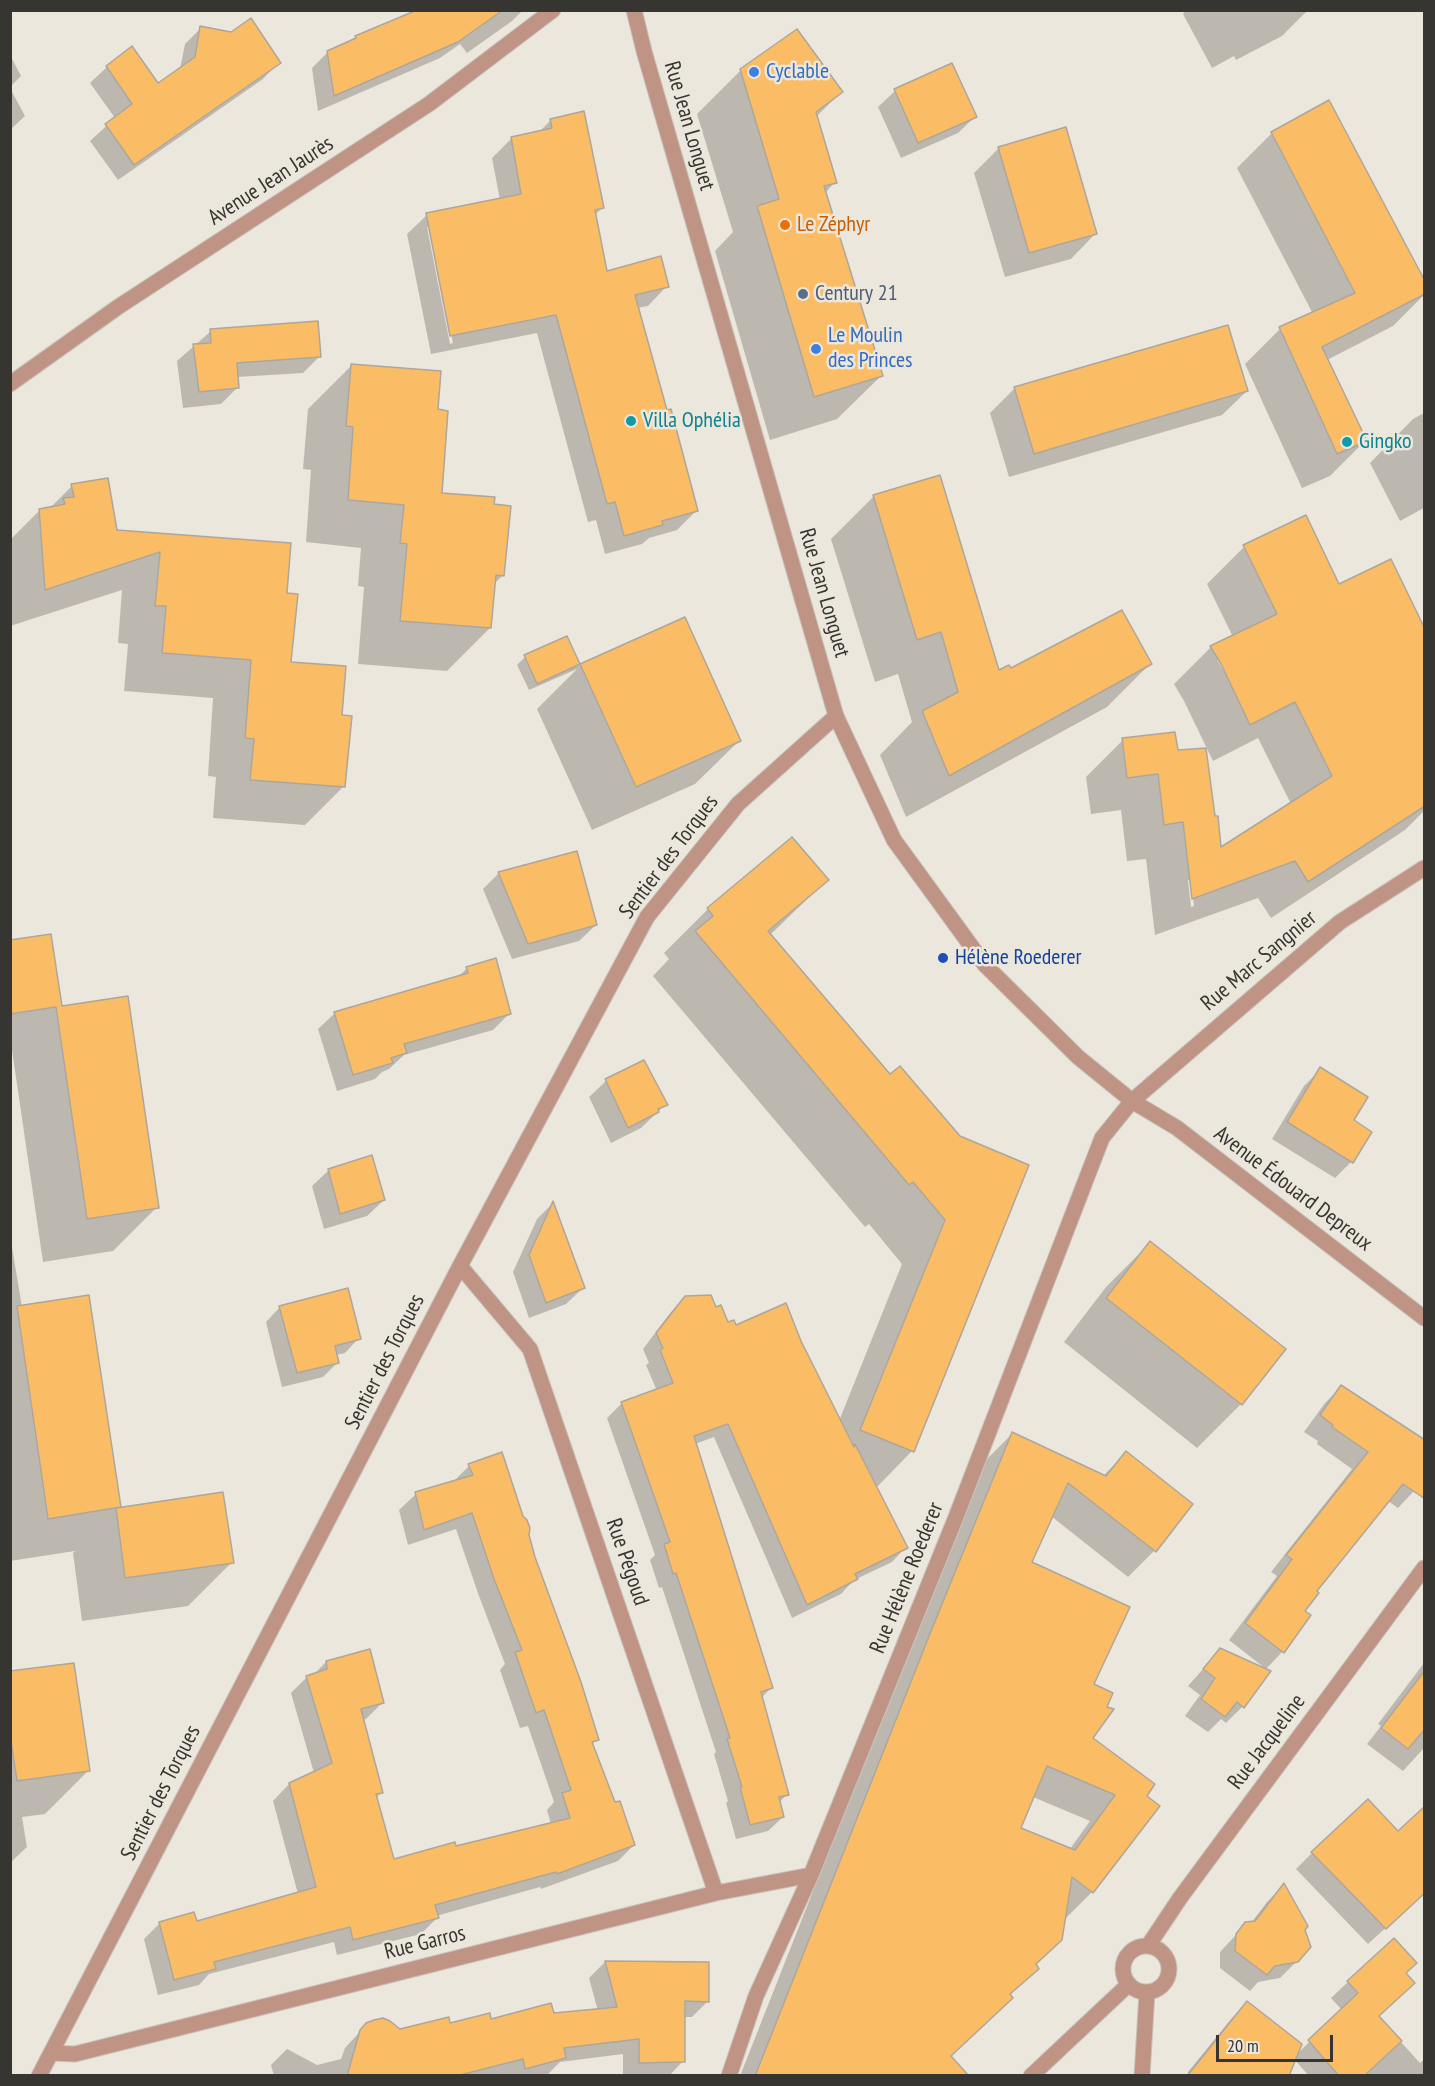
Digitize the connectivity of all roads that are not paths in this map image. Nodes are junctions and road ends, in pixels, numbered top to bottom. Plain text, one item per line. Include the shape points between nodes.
1 (553, 10) edge
2 (634, 10) edge
3 (10, 384) edge
4 (836, 716) junction
5 (1425, 868) edge
6 (1132, 1101) junction
7 (460, 1266) junction
8 (1425, 1318) edge
9 (1425, 1568) edge
10 (811, 1875) junction
11 (716, 1893) junction
12 (1148, 1946) junction
13 (1129, 1984) junction
14 (1147, 1992) junction
15 (51, 2053) junction
16 (39, 2076) edge
17 (729, 2076) edge
18 (1031, 2076) edge
19 (1142, 2076) edge

1 - 3 street, Avenue Jean Jaurès via 429,104 118,307
2 - 4 street, Rue Jean Longuet
4 - 6 street, Rue Jean Longuet via 894,840 986,965 1078,1057
4 - 7 street, Sentier des Torques via 738,804 647,917
5 - 6 street, Rue Marc Sangnier via 1340,922
6 - 8 street, Avenue Édouard Depreux via 1177,1128
6 - 10 street, Rue Hélène Roederer via 1102,1138 956,1516
7 - 11 street, Rue Pégoud via 530,1349
7 - 15 street, Sentier des Torques
9 - 12 street, Rue Jacqueline
10 - 11 street, Rue Garros
10 - 17 street, Rue Hélène Roederer via 756,1996
11 - 15 street, Rue Garros via 75,2054
12 - 13 street via 1135,1949 1125,1959 1123,1972
12 - 14 street via 1162,1952 1168,1966 1166,1980
13 - 14 street
13 - 18 street
14 - 19 street
15 - 16 street, Sentier des Torques

